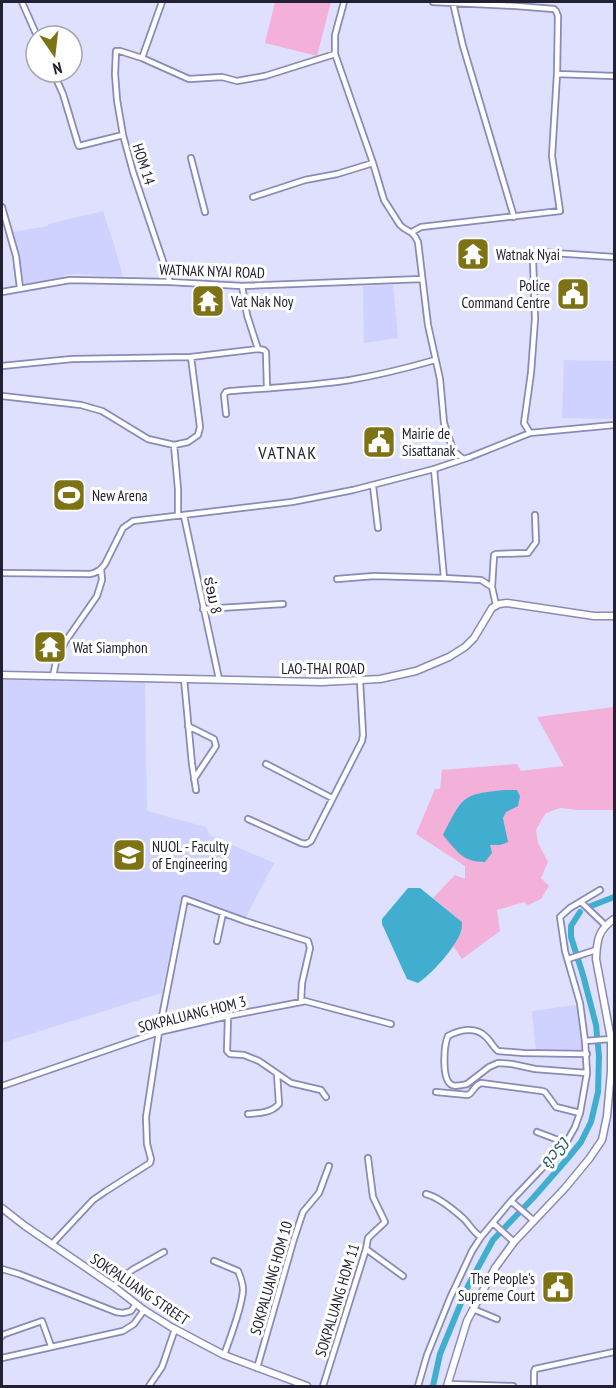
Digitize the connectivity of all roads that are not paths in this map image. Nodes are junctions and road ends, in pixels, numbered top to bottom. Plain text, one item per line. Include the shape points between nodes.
1 (22, 2) edge
2 (162, 2) edge
3 (344, 2) edge
4 (433, 2) edge
5 (453, 3) edge
6 (517, 4) edge
7 (32, 24) edge
8 (334, 54) junction
9 (142, 58) junction
10 (557, 74) junction
11 (615, 75) edge
12 (58, 84) edge
13 (123, 135) junction
14 (191, 158) dead end
15 (373, 163) junction
16 (253, 197) dead end
17 (2, 207) edge
18 (205, 212) dead end
19 (514, 217) junction
20 (412, 232) junction
21 (615, 257) edge
22 (422, 279) junction
23 (170, 282) junction
24 (242, 286) junction
25 (20, 288) junction
26 (2, 292) edge
27 (258, 349) junction
28 (191, 357) junction
29 (435, 360) junction
30 (2, 366) edge
31 (267, 388) junction
32 (2, 396) edge
33 (226, 414) dead end
34 (615, 425) edge
35 (530, 433) junction
36 (174, 445) junction
37 (463, 459) junction
38 (434, 469) junction
39 (373, 486) junction
40 (535, 515) dead end
41 (181, 516) junction
42 (378, 528) dead end
43 (102, 568) junction
44 (2, 573) edge
45 (444, 578) junction
46 (337, 579) dead end
47 (492, 587) junction
48 (283, 604) dead end
49 (496, 605) junction
50 (203, 609) junction
51 (615, 616) edge
52 (2, 675) edge
53 (53, 676) junction
54 (184, 679) junction
55 (219, 679) junction
56 (360, 681) junction
57 (188, 726) junction
58 (266, 764) dead end
59 (194, 779) junction
60 (196, 790) dead end
61 (332, 798) junction
62 (248, 819) dead end
63 (600, 890) dead end
64 (581, 902) junction
65 (223, 913) junction
66 (615, 919) edge
67 (605, 925) junction
68 (217, 941) dead end
69 (593, 951) junction
70 (570, 958) junction
71 (302, 1002) junction
72 (228, 1016) junction
73 (392, 1024) dead end
74 (159, 1032) junction
75 (612, 1039) junction
76 (586, 1041) junction
77 (587, 1054) junction
78 (587, 1073) junction
79 (277, 1074) junction
80 (2, 1086) edge
81 (435, 1092) dead end
82 (326, 1097) dead end
83 (580, 1113) junction
84 (248, 1114) dead end
85 (537, 1132) dead end
86 (566, 1143) junction
87 (368, 1158) dead end
88 (329, 1166) dead end
89 (426, 1194) dead end
90 (512, 1202) junction
91 (2, 1208) edge
92 (532, 1219) junction
93 (495, 1224) junction
94 (481, 1237) junction
95 (512, 1240) junction
96 (52, 1244) junction
97 (366, 1249) junction
98 (164, 1252) dead end
99 (213, 1262) dead end
100 (2, 1269) edge
101 (403, 1276) dead end
102 (113, 1286) junction
103 (136, 1304) junction
104 (473, 1309) junction
105 (144, 1310) junction
106 (497, 1319) dead end
107 (175, 1329) junction
108 (2, 1335) edge
109 (51, 1346) junction
110 (615, 1352) edge
111 (224, 1355) junction
112 (2, 1358) edge
113 (257, 1368) junction
114 (447, 1385) edge
115 (150, 1386) edge
116 (307, 1386) edge
117 (323, 1386) edge
118 (418, 1386) edge
119 (513, 1386) edge
120 (534, 1386) edge

1 - 7 street
2 - 9 street
3 - 8 street
4 - 5 street
5 - 6 street
5 - 19 street
6 - 10 street via 556,11
8 - 9 street via 241,81 189,79
8 - 15 street
9 - 13 street, HOM 14 via 116,51 117,100
10 - 11 street
10 - 19 street via 552,156 560,211
12 - 13 street via 79,146
13 - 23 street, HOM 14
14 - 18 street
15 - 16 street
15 - 20 street via 384,200 400,225
17 - 25 street via 16,256
19 - 20 street via 421,227
20 - 22 street via 423,257
21 - 35 street via 532,254 535,319 524,423
22 - 24 street, WATNAK NYAI ROAD
22 - 29 street
23 - 24 street, WATNAK NYAI ROAD
23 - 25 street, WATNAK NYAI ROAD via 70,279
24 - 27 street
25 - 26 street, WATNAK NYAI ROAD
27 - 28 street
27 - 31 street via 266,352
28 - 30 street via 72,359
28 - 36 street via 200,427 198,435 188,442
29 - 31 street via 348,380
29 - 37 street via 449,441
31 - 33 street via 226,392
32 - 36 street via 93,408 148,439
34 - 35 street
35 - 37 street
36 - 41 street, ຮ່ອມ 8
37 - 38 street
38 - 39 street
38 - 45 street
39 - 41 street via 292,502
39 - 42 street
40 - 47 street via 536,543 526,554 494,555
41 - 43 street via 126,525
41 - 50 street, ຮ່ອມ 8
43 - 44 street via 90,574
43 - 53 street via 97,596 65,642
45 - 46 street
45 - 47 street via 482,580
47 - 49 street
48 - 50 street
49 - 51 street via 507,603
49 - 56 street, LAO-THAI ROAD via 474,638 449,657 410,673
50 - 55 street, ຮ່ອມ 8
52 - 53 street, LAO-THAI ROAD
53 - 54 street, LAO-THAI ROAD
54 - 55 street, LAO-THAI ROAD
54 - 57 street
55 - 56 street, LAO-THAI ROAD
56 - 61 street via 362,741
57 - 59 street
57 - 59 street via 216,743
58 - 61 street
59 - 60 street
61 - 62 street via 306,844
63 - 64 street
64 - 67 street
64 - 70 street via 560,917 565,951
65 - 68 street
65 - 71 street via 308,941
65 - 74 street via 185,899
66 - 67 street
67 - 69 street
69 - 70 street
69 - 75 street
70 - 76 street
71 - 72 street, SOKPALUANG HOM 3
71 - 73 street, SOKPALUANG HOM 3
72 - 74 street, SOKPALUANG HOM 3
72 - 79 street via 227,1051 244,1054
74 - 80 street, SOKPALUANG HOM 3
74 - 96 street via 146,1117 150,1163 93,1200
75 - 76 street
75 - 92 street via 602,1140
76 - 77 street
77 - 78 street
77 - 78 street via 498,1051 484,1035 470,1030 448,1036 445,1049 446,1073 452,1085 466,1084 498,1063
78 - 83 street
79 - 82 street via 291,1083 321,1090
79 - 84 street via 279,1104 270,1111
81 - 83 street via 468,1095 481,1083 531,1089 545,1092 556,1107
83 - 86 street
85 - 86 street
86 - 90 street
87 - 97 street, SOKPALUANG HOM 11 via 373,1197 384,1222 368,1238
88 - 113 street, SOKPALUANG HOM 10 via 319,1193 303,1212
89 - 94 street via 464,1219
90 - 92 street
90 - 93 street
91 - 96 street, SOKPALUANG STREET
92 - 95 street
93 - 94 street
93 - 95 street
94 - 118 street via 450,1298
95 - 104 street
96 - 102 street, SOKPALUANG STREET
97 - 101 street
97 - 117 street, SOKPALUANG HOM 11
98 - 102 street
99 - 111 street via 238,1271 243,1281 241,1302
100 - 103 street via 116,1312 131,1311
102 - 103 street, SOKPALUANG STREET
103 - 105 street, SOKPALUANG STREET
104 - 106 street
104 - 114 street
105 - 107 street, SOKPALUANG STREET
105 - 109 street via 123,1331
107 - 111 street, SOKPALUANG STREET
107 - 115 street via 162,1367
108 - 109 street via 42,1321
109 - 112 street
110 - 120 street via 535,1369
111 - 113 street, SOKPALUANG STREET
113 - 116 street, SOKPALUANG STREET
114 - 119 street

